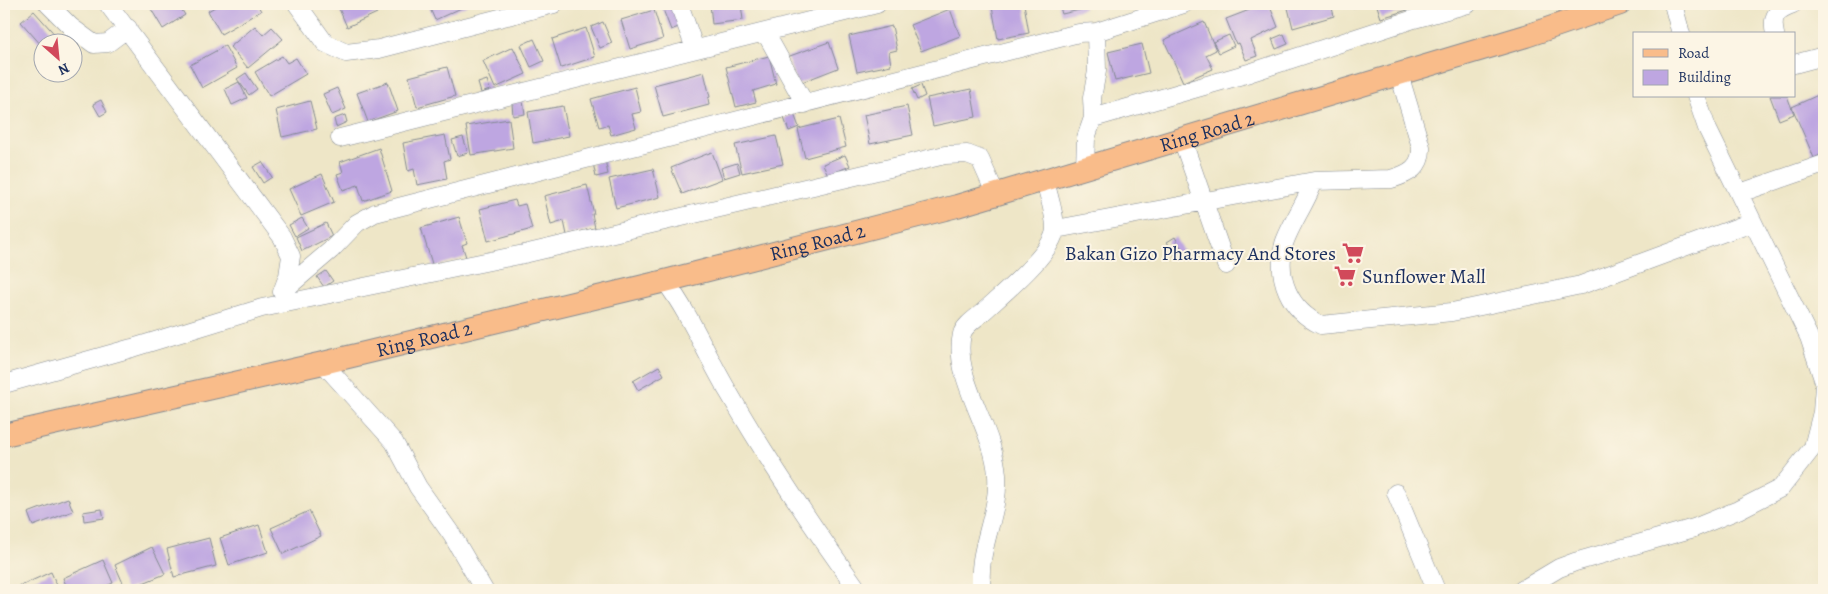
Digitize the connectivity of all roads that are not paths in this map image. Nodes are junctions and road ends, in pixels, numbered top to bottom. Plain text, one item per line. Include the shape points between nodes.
1 (48, 4) edge
2 (108, 4) edge
3 (297, 4) edge
4 (554, 4) edge
5 (680, 4) edge
6 (877, 4) edge
7 (1184, 4) edge
8 (1468, 4) edge
9 (1620, 4) edge
10 (1673, 4) edge
11 (1793, 4) edge
12 (128, 28) junction
13 (766, 32) junction
14 (1096, 32) junction
15 (1680, 32) edge
16 (1774, 32) edge
17 (695, 49) junction
18 (1824, 56) edge
19 (1796, 63) edge
20 (1399, 74) junction
21 (1697, 98) edge
22 (805, 104) junction
23 (1093, 118) junction
24 (340, 138) dead end
25 (1182, 139) junction
26 (1824, 164) edge
27 (1085, 167) junction
28 (1045, 180) junction
29 (1314, 181) junction
30 (1740, 193) junction
31 (996, 195) junction
32 (1203, 202) junction
33 (1752, 222) junction
34 (1056, 229) junction
35 (1226, 265) dead end
36 (665, 281) junction
37 (284, 292) junction
38 (262, 308) junction
39 (323, 363) junction
40 (4, 384) edge
41 (1824, 384) edge
42 (4, 435) edge
43 (1396, 493) dead end
44 (853, 589) edge
45 (484, 590) edge
46 (982, 590) edge
47 (1436, 590) edge
48 (1522, 590) edge

1 - 12 street via 94,44 108,43
2 - 12 street
3 - 4 street via 325,42 346,53 379,49
5 - 17 street
6 - 13 street
7 - 14 street
8 - 23 street
9 - 20 main road, Ring Road 2
10 - 15 street
11 - 16 street via 1780,8 1774,16
12 - 37 street via 282,237 291,256
13 - 17 street
13 - 22 street
14 - 22 street via 1079,33
14 - 23 street
17 - 24 street
18 - 19 street
20 - 25 main road, Ring Road 2
20 - 29 street via 1421,147 1422,156 1412,172 1391,179
21 - 30 street via 1707,128
22 - 37 street via 375,213 357,223
23 - 27 street via 1086,138
25 - 27 main road, Ring Road 2
25 - 32 street
26 - 30 street
27 - 28 main road, Ring Road 2
28 - 31 main road, Ring Road 2
28 - 34 street
29 - 32 street
29 - 33 street via 1284,243 1282,262 1285,291 1310,320 1321,325 1452,312 1581,285
30 - 33 street
31 - 36 main road, Ring Road 2
31 - 38 street via 980,159 967,154 945,155 524,254
32 - 34 street
32 - 35 street
33 - 41 street via 1809,337
34 - 46 street via 1048,247 1014,284 962,331 959,351 962,367 991,442 997,475 997,498 979,573
36 - 39 main road, Ring Road 2
36 - 44 street via 683,304 728,392 778,475
37 - 38 street
38 - 40 street
39 - 42 main road, Ring Road 2
39 - 45 street via 394,442 418,487
41 - 48 street via 1822,412 1813,447 1781,488 1694,528 1559,568
43 - 47 street

